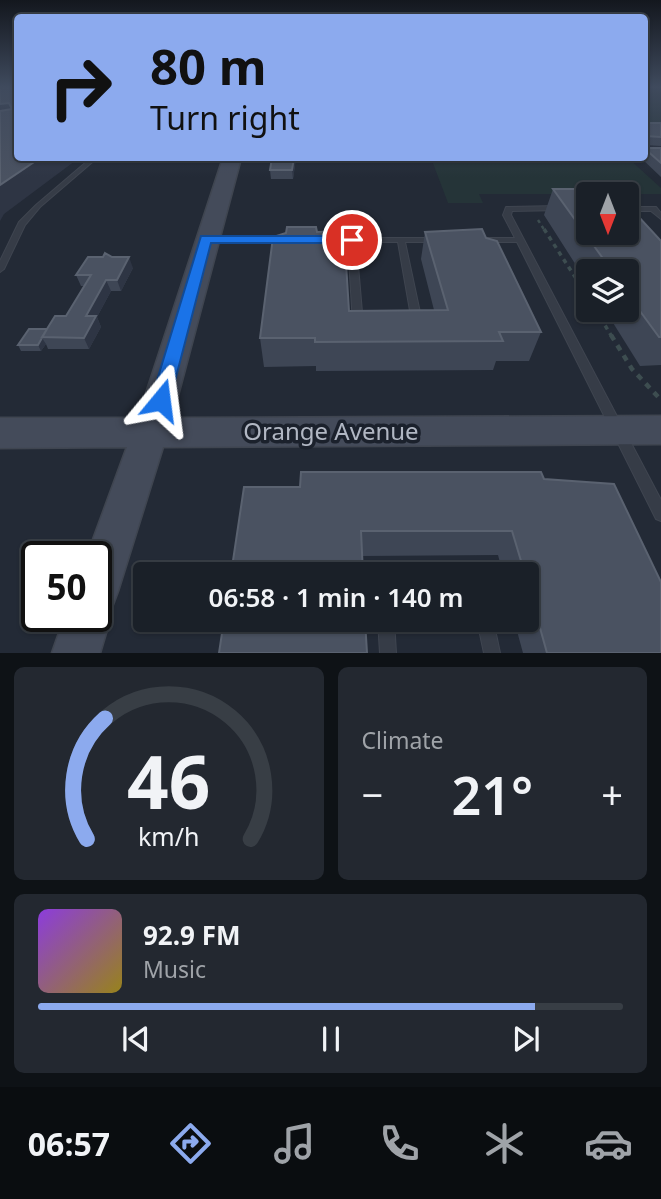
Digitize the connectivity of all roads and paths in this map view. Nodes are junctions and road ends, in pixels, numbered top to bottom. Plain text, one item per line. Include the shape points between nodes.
1 (91, 161) edge
2 (231, 161) edge
3 (565, 208) edge
4 (531, 209) junction
5 (639, 209) edge
6 (661, 218) edge
7 (206, 239) junction
8 (300, 239) edge
9 (326, 240) edge
10 (352, 240) junction
11 (401, 240) junction
12 (441, 240) edge
13 (467, 240) edge
14 (520, 240) junction
15 (0, 269) edge
16 (576, 278) edge
17 (603, 322) edge
18 (370, 325) edge
19 (406, 325) edge
20 (661, 400) edge
21 (619, 430) junction
22 (661, 430) edge
23 (0, 433) edge
24 (149, 433) junction
25 (661, 514) edge
26 (112, 543) edge
27 (83, 632) edge
28 (387, 632) edge
29 (488, 632) edge
30 (76, 653) edge
31 (388, 653) edge
32 (492, 653) edge

1 - 15 lane via 30,215
2 - 7 main road
3 - 4 lane
4 - 14 lane via 509,209 507,215
4 - 16 path
5 - 6 lane via 653,209
7 - 8 lane
7 - 24 main road
9 - 10 lane
10 - 11 lane
10 - 18 lane via 358,325
11 - 12 lane
11 - 19 lane via 418,325
13 - 14 lane
14 - 21 lane
17 - 20 path via 632,369
21 - 22 main road, Orange Avenue
21 - 24 main road, Orange Avenue
21 - 25 lane
23 - 24 main road, Orange Avenue
24 - 26 main road
27 - 30 main road
28 - 31 lane
29 - 32 lane

